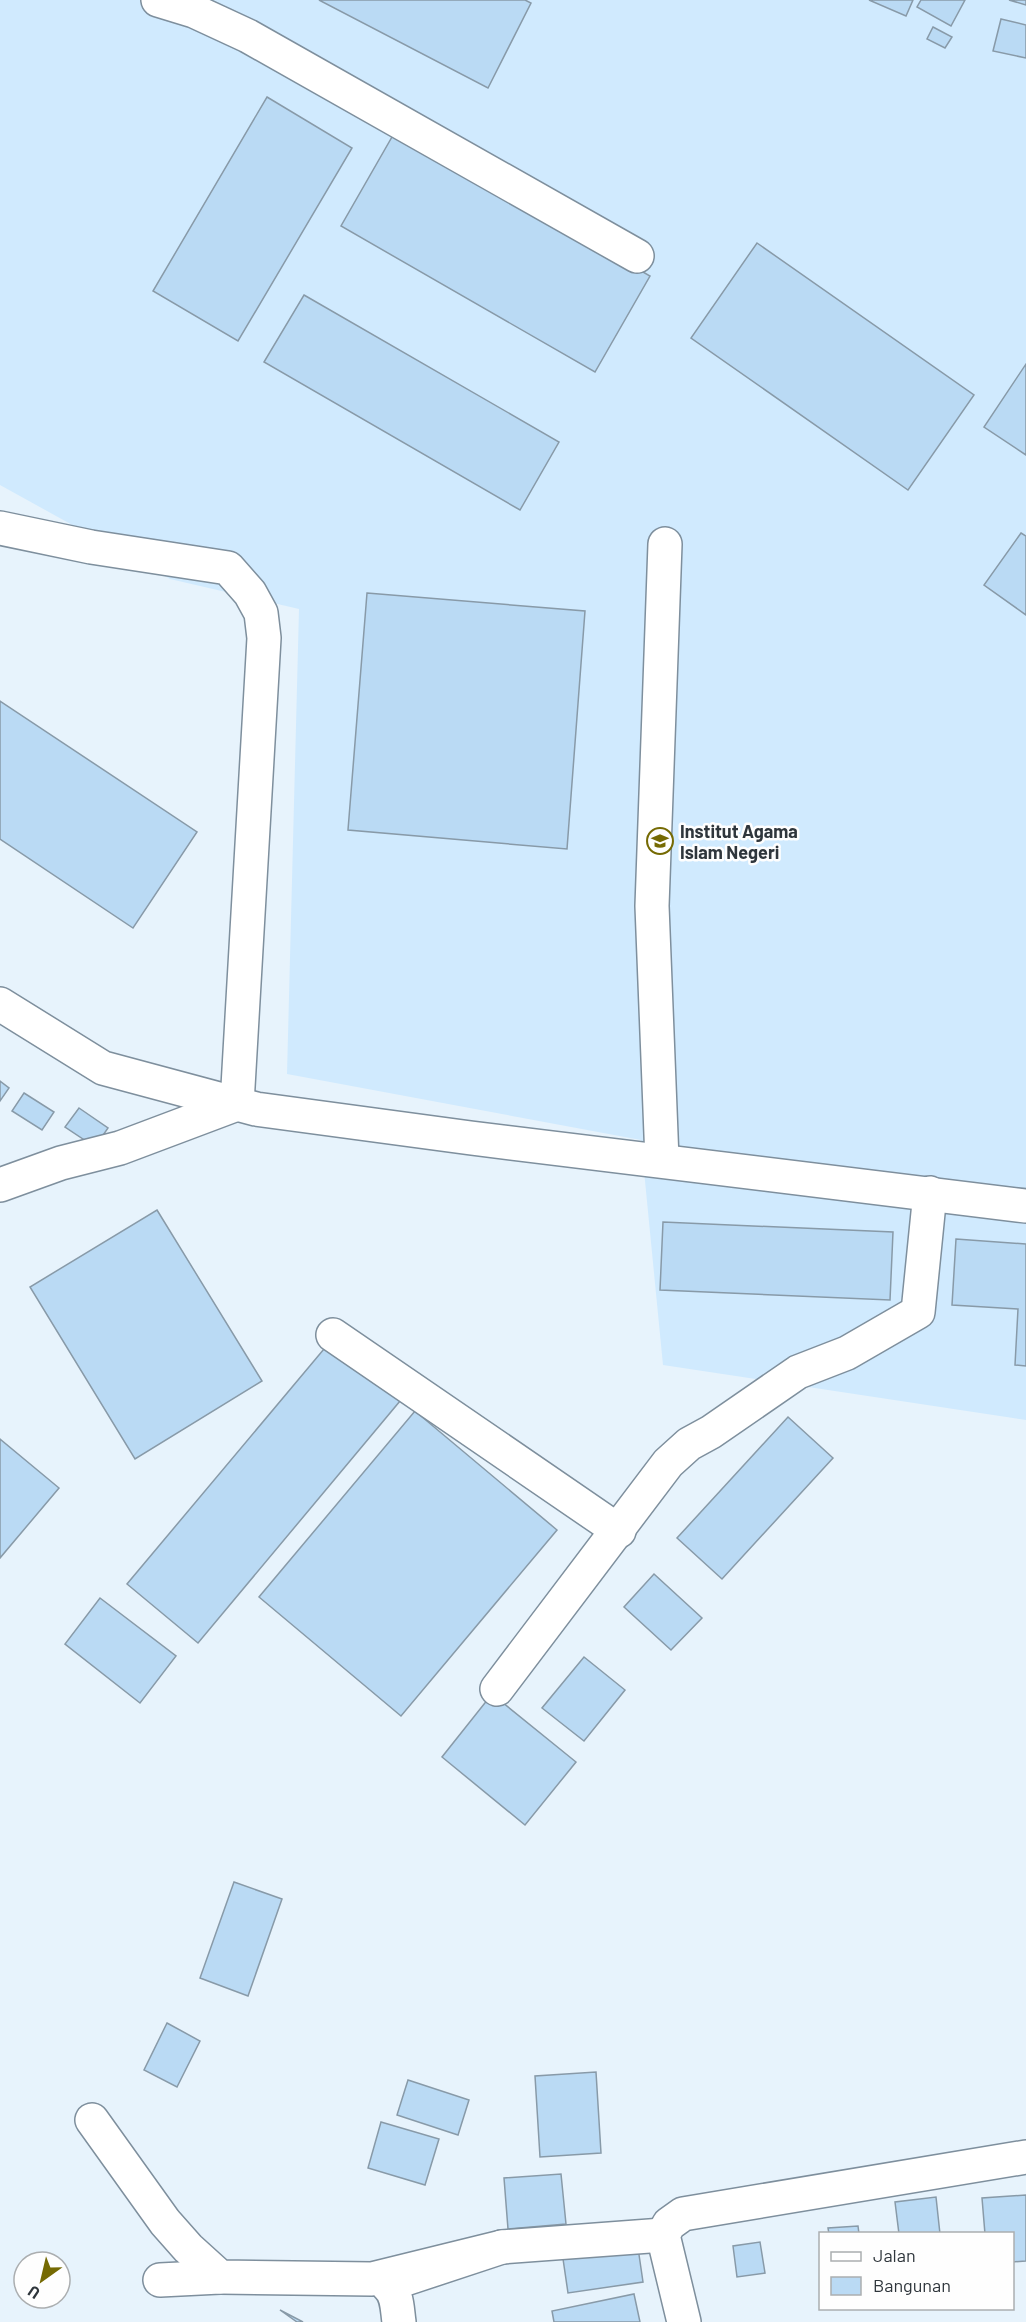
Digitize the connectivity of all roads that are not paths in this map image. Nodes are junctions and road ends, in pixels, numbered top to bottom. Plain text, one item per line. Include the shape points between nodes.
1 (158, 0) edge
2 (637, 256) dead end
3 (0, 528) edge
4 (665, 544) dead end
5 (0, 1004) edge
6 (237, 1104) junction
7 (662, 1160) junction
8 (0, 1185) edge
9 (930, 1193) junction
10 (1026, 1206) edge
11 (333, 1335) dead end
12 (619, 1531) junction
13 (497, 1689) dead end
14 (92, 2120) dead end
15 (1026, 2157) edge
16 (663, 2235) junction
17 (502, 2247) junction
18 (220, 2277) junction
19 (160, 2280) dead end
20 (399, 2322) edge
21 (684, 2322) edge

1 - 2 street via 195,11 248,36
3 - 6 street via 228,568 261,613 264,638
4 - 7 street via 652,906
5 - 6 street via 103,1068
6 - 7 street via 471,1138
6 - 8 street via 120,1148 61,1163
7 - 9 street
9 - 10 street
9 - 12 street via 918,1312 847,1353 798,1372 689,1444 669,1463
11 - 12 street
12 - 13 street
14 - 18 street via 165,2222
15 - 16 street via 692,2211 675,2219
16 - 17 street
16 - 21 street
17 - 18 street via 372,2279
17 - 20 street via 387,2285 396,2296
18 - 19 street

